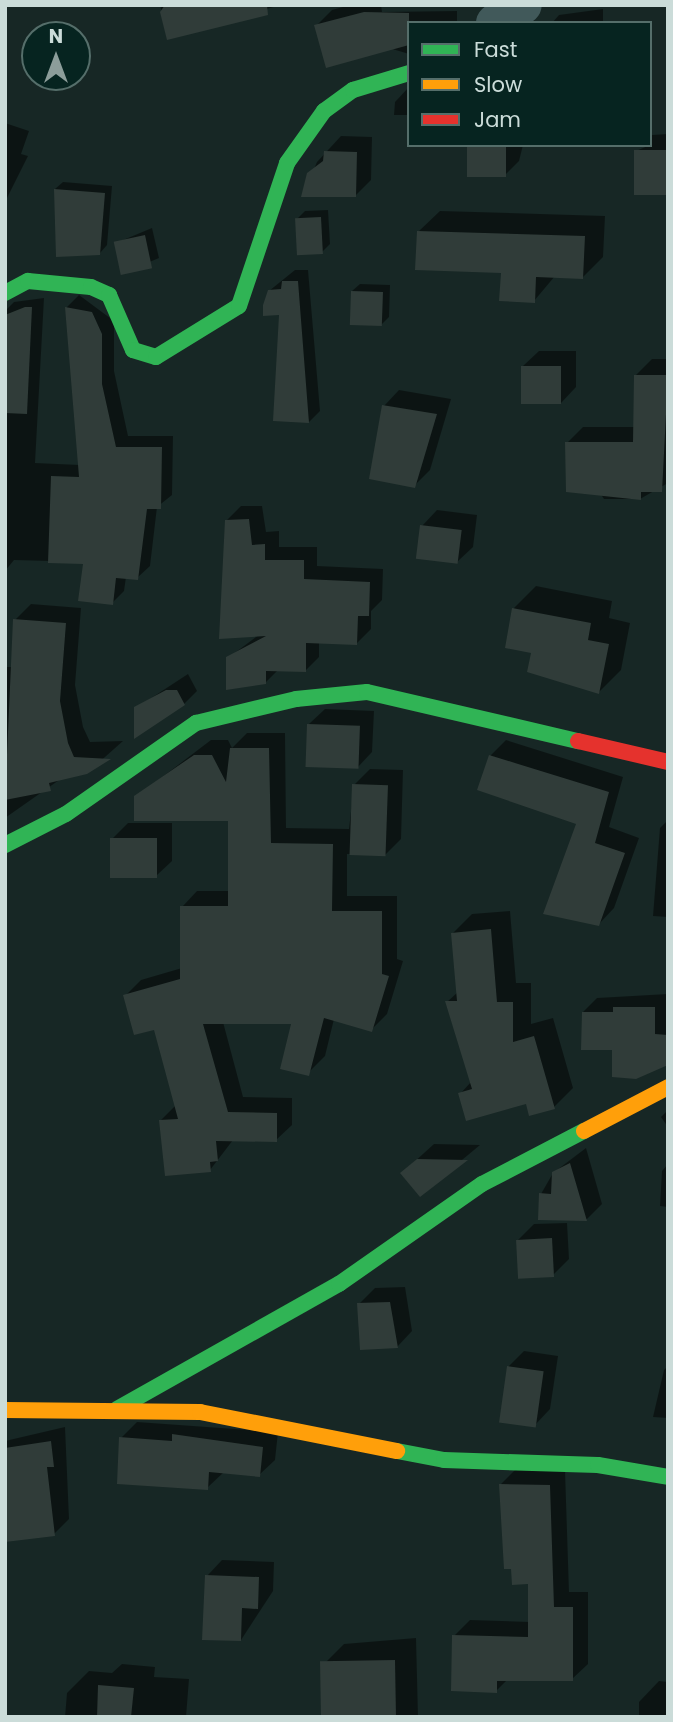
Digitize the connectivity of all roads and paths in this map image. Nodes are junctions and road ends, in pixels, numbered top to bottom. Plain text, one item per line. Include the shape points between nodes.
1 (523, 5) edge
2 (498, 21) edge
3 (407, 74) edge
4 (5, 293) edge
5 (668, 762) edge
6 (5, 845) edge
7 (668, 1087) edge
8 (117, 1409) junction
9 (5, 1410) edge
10 (668, 1477) edge

1 - 2 street
3 - 4 street via 353,90 317,119 287,163 239,306 156,358 133,350 109,295 92,287 28,281
5 - 6 street via 367,692 296,699 196,723 174,744 66,814
7 - 8 street via 482,1184 339,1284
8 - 9 street
8 - 10 street via 200,1412 444,1460 598,1465

